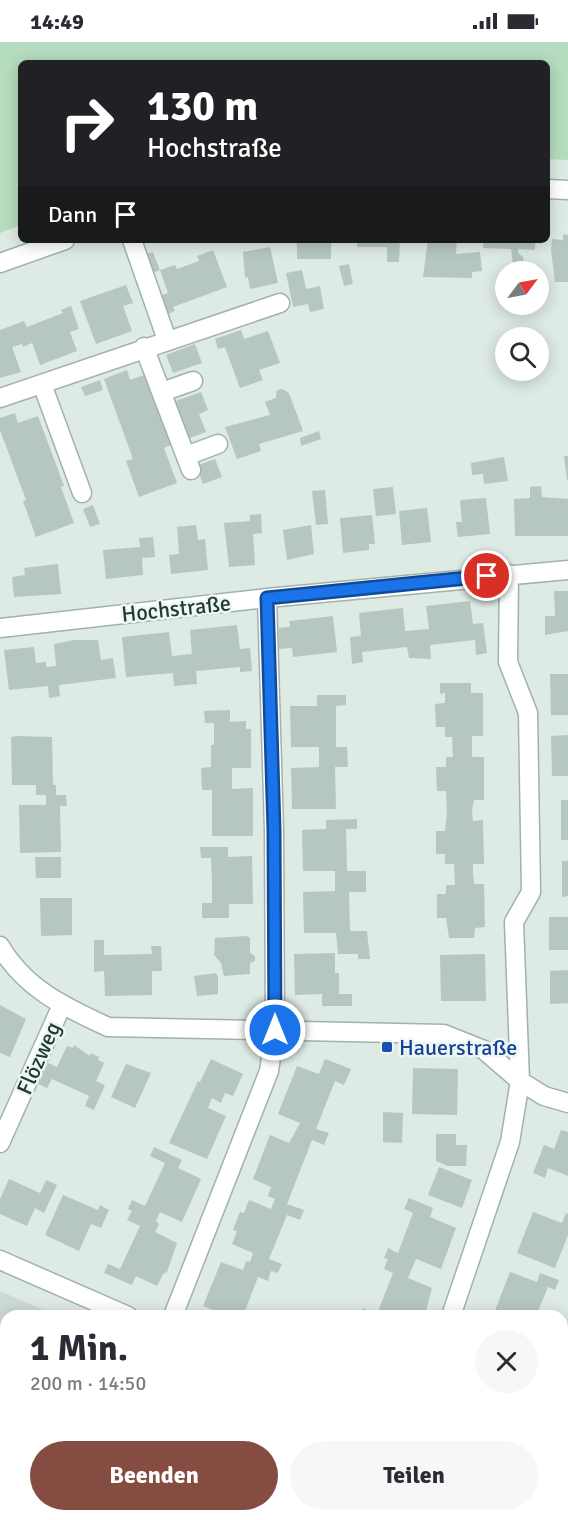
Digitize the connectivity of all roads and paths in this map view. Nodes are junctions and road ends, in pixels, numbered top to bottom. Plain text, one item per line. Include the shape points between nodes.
1 (550, 189) edge
2 (568, 190) edge
3 (57, 243) edge
4 (133, 243) edge
5 (0, 263) edge
6 (280, 303) dead end
7 (167, 340) junction
8 (144, 348) junction
9 (193, 381) dead end
10 (42, 384) junction
11 (162, 392) junction
12 (0, 398) edge
13 (218, 444) dead end
14 (82, 494) dead end
15 (568, 570) edge
16 (509, 574) junction
17 (267, 598) junction
18 (0, 628) edge
19 (0, 947) edge
20 (62, 1005) junction
21 (275, 1030) junction
22 (520, 1081) junction
23 (568, 1103) edge
24 (0, 1143) edge
25 (0, 1260) edge
26 (114, 1310) edge
27 (175, 1310) edge
28 (453, 1310) edge

1 - 2 street
3 - 5 street
4 - 7 street
6 - 7 street
7 - 8 street
8 - 10 street
8 - 11 street
9 - 11 street
10 - 12 street
10 - 14 street
11 - 13 street via 188,463
15 - 16 street, Hochstraße
16 - 17 street, Hochstraße
16 - 22 street via 508,662 528,713 531,892 514,922
17 - 18 street, Hochstraße
17 - 21 street
19 - 20 street via 19,975
20 - 21 street via 108,1027
20 - 24 street, Flözweg
21 - 22 street via 444,1034 484,1050
21 - 27 street via 269,1071
22 - 23 street via 544,1096
22 - 28 street via 510,1142
25 - 26 street

